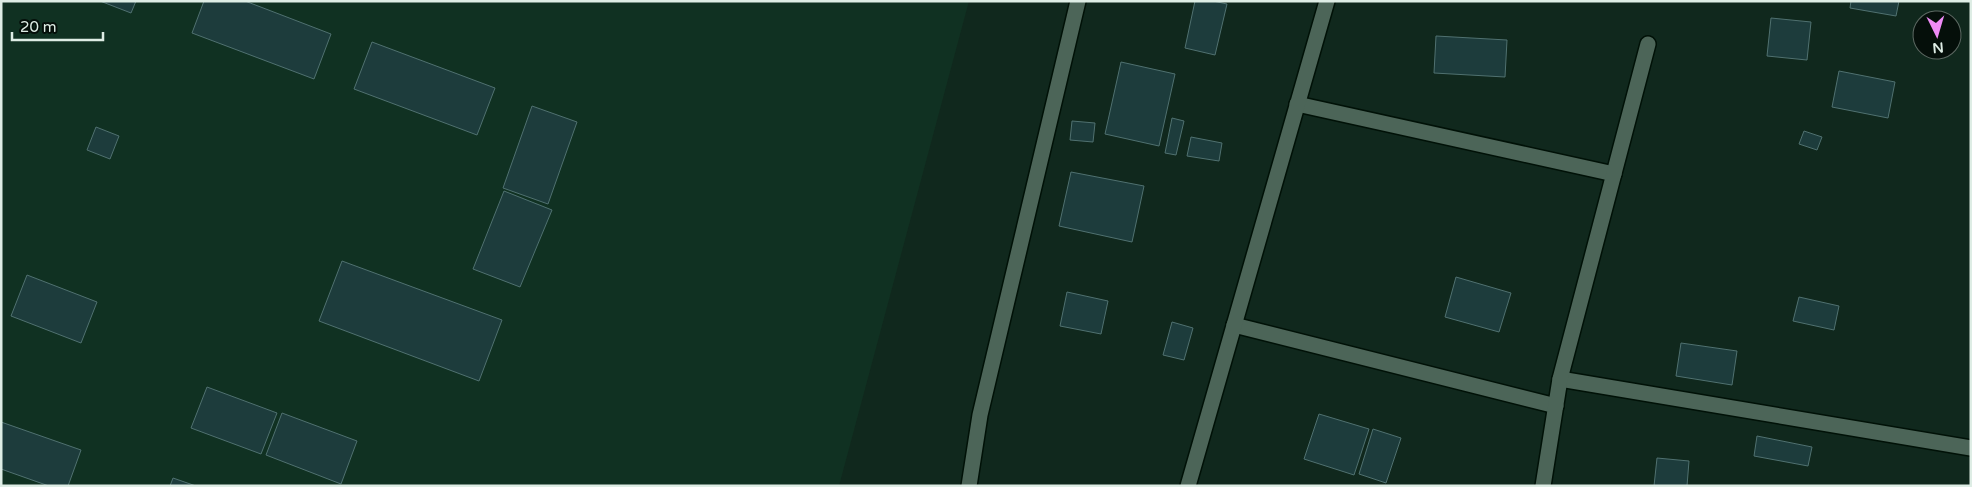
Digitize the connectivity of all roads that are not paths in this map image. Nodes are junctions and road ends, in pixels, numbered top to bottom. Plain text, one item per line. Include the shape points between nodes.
1 (1078, 1) edge
2 (1326, 1) edge
3 (1648, 44) dead end
4 (1297, 104) junction
5 (1614, 174) junction
6 (1234, 326) junction
7 (1560, 379) junction
8 (1556, 406) junction
9 (1971, 448) edge
10 (969, 486) edge
11 (1188, 486) edge
12 (1543, 486) edge

1 - 10 street via 980,415
2 - 4 street
3 - 5 street
4 - 5 street
4 - 6 street
5 - 7 street
6 - 8 street
6 - 11 street
7 - 8 street
7 - 9 street
8 - 12 street

